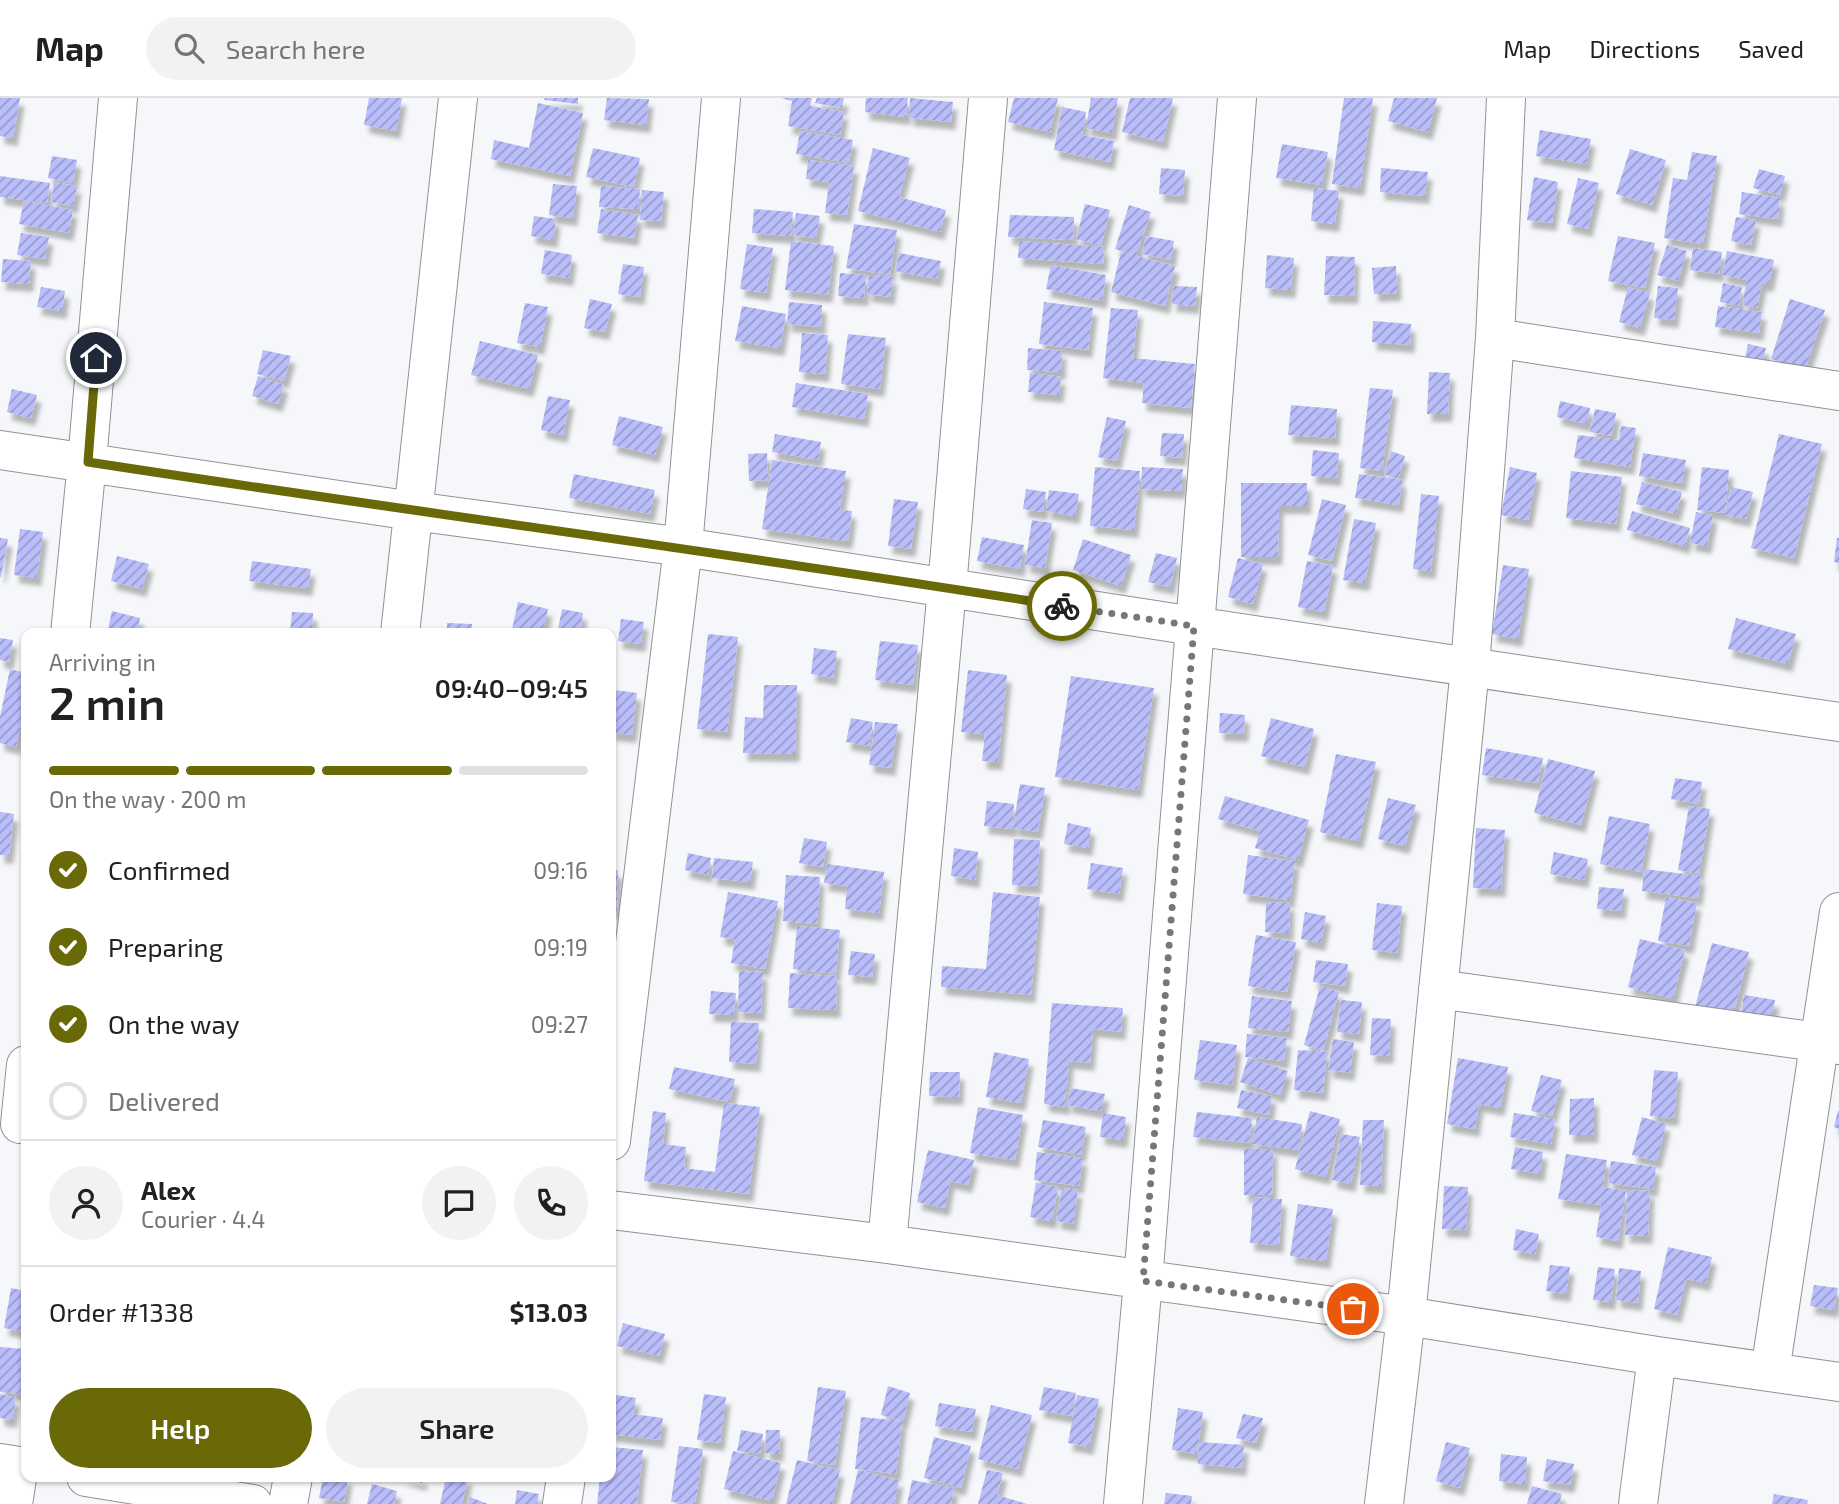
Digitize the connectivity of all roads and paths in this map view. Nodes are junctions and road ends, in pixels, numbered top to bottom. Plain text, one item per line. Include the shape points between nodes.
1 (118, 98) edge
2 (458, 98) edge
3 (721, 98) edge
4 (988, 98) edge
5 (1237, 98) edge
6 (1506, 98) edge
7 (1495, 338) junction
8 (1839, 391) edge
9 (0, 450) edge
10 (88, 462) junction
11 (413, 511) junction
12 (683, 547) junction
13 (947, 588) junction
14 (1194, 626) junction
15 (71, 628) edge
16 (401, 628) edge
17 (1470, 667) junction
18 (1839, 722) edge
19 (1839, 912) edge
20 (1438, 989) junction
21 (1829, 1044) edge
22 (21, 1094) edge
23 (616, 1100) edge
24 (16, 1123) edge
25 (616, 1211) edge
26 (887, 1244) junction
27 (1143, 1281) junction
28 (1406, 1316) junction
29 (1657, 1356) junction
30 (1770, 1372) junction
31 (1839, 1382) edge
32 (15, 1465) edge
33 (117, 1482) edge
34 (292, 1482) edge
35 (565, 1482) edge
36 (13, 1504) edge
37 (253, 1504) edge
38 (288, 1504) edge
39 (562, 1504) edge
40 (1123, 1504) edge
41 (1384, 1504) edge
42 (1638, 1504) edge

1 - 10 street
2 - 11 street
3 - 12 street
4 - 13 street
5 - 14 street
6 - 7 street
7 - 8 street
7 - 17 street
9 - 10 street
10 - 11 street
10 - 15 street
11 - 12 street
11 - 16 street
12 - 13 street
12 - 23 street
13 - 14 street
13 - 26 street
14 - 17 street
14 - 27 street
17 - 18 street
17 - 20 street
19 - 21 street
20 - 21 street
20 - 28 street
21 - 30 street
22 - 24 street
25 - 26 street
26 - 27 street
27 - 28 street
27 - 40 street
28 - 29 street
28 - 41 street
29 - 30 street
29 - 42 street
30 - 31 street
32 - 36 street
33 - 37 street
34 - 38 street
35 - 39 street

